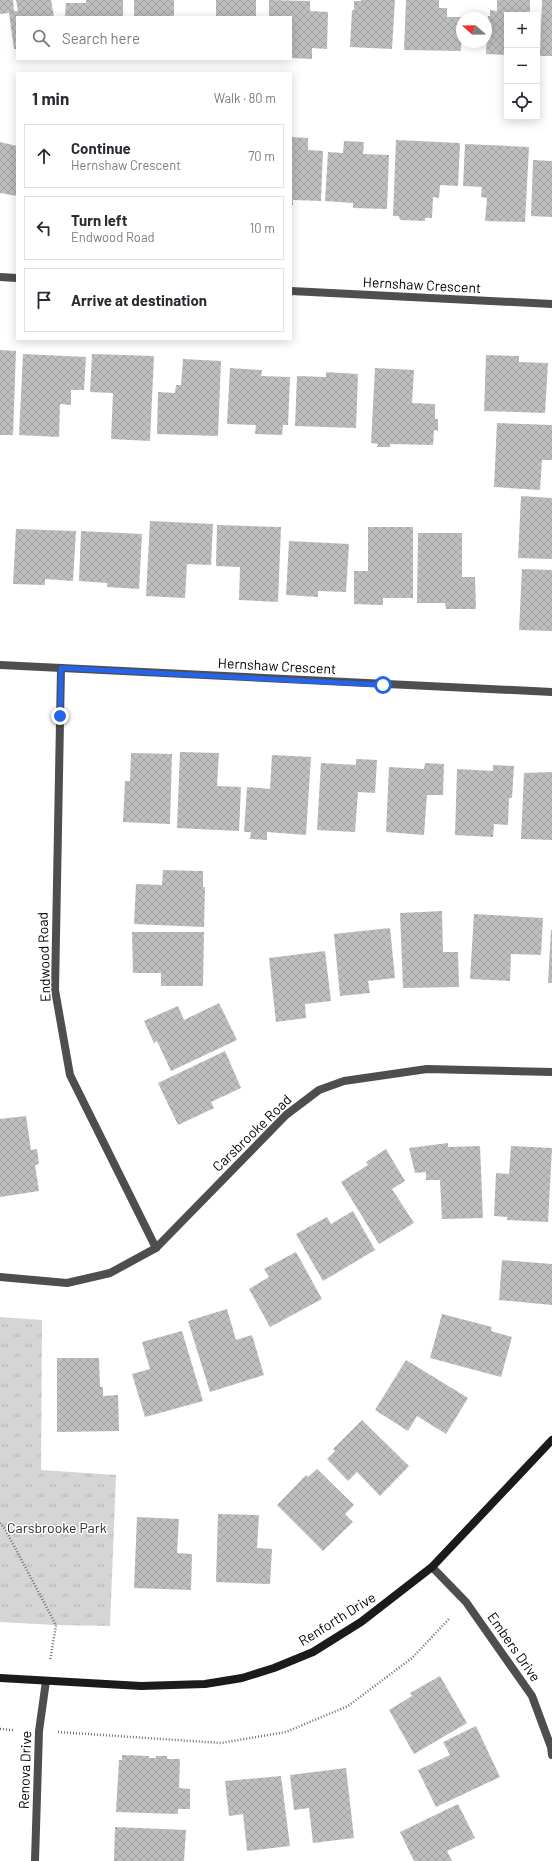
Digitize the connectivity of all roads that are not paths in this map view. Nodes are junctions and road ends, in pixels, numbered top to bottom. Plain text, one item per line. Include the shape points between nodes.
1 (0, 277) edge
2 (16, 278) edge
3 (292, 292) edge
4 (552, 304) edge
5 (0, 665) edge
6 (61, 668) junction
7 (552, 692) edge
8 (552, 1072) edge
9 (156, 1248) junction
10 (0, 1277) edge
11 (552, 1440) edge
12 (432, 1567) junction
13 (0, 1678) edge
14 (46, 1681) junction
15 (552, 1755) edge
16 (35, 1861) edge

1 - 2 street
3 - 4 street, Hernshaw Crescent
5 - 6 street, Hernshaw Crescent
6 - 7 street, Hernshaw Crescent
6 - 9 street, Endwood Road via 55,990 70,1075
8 - 9 street, Carsbrooke Road via 427,1069 344,1081 320,1090 286,1115
9 - 10 street, Carsbrooke Road via 110,1273 67,1283
11 - 12 street, Renforth Drive
12 - 14 street, Renforth Drive via 362,1622 313,1652 242,1678 205,1684 141,1686
12 - 15 street, Embers Drive via 466,1602 532,1696
13 - 14 street, Renforth Drive
14 - 16 street, Renova Drive via 39,1731

